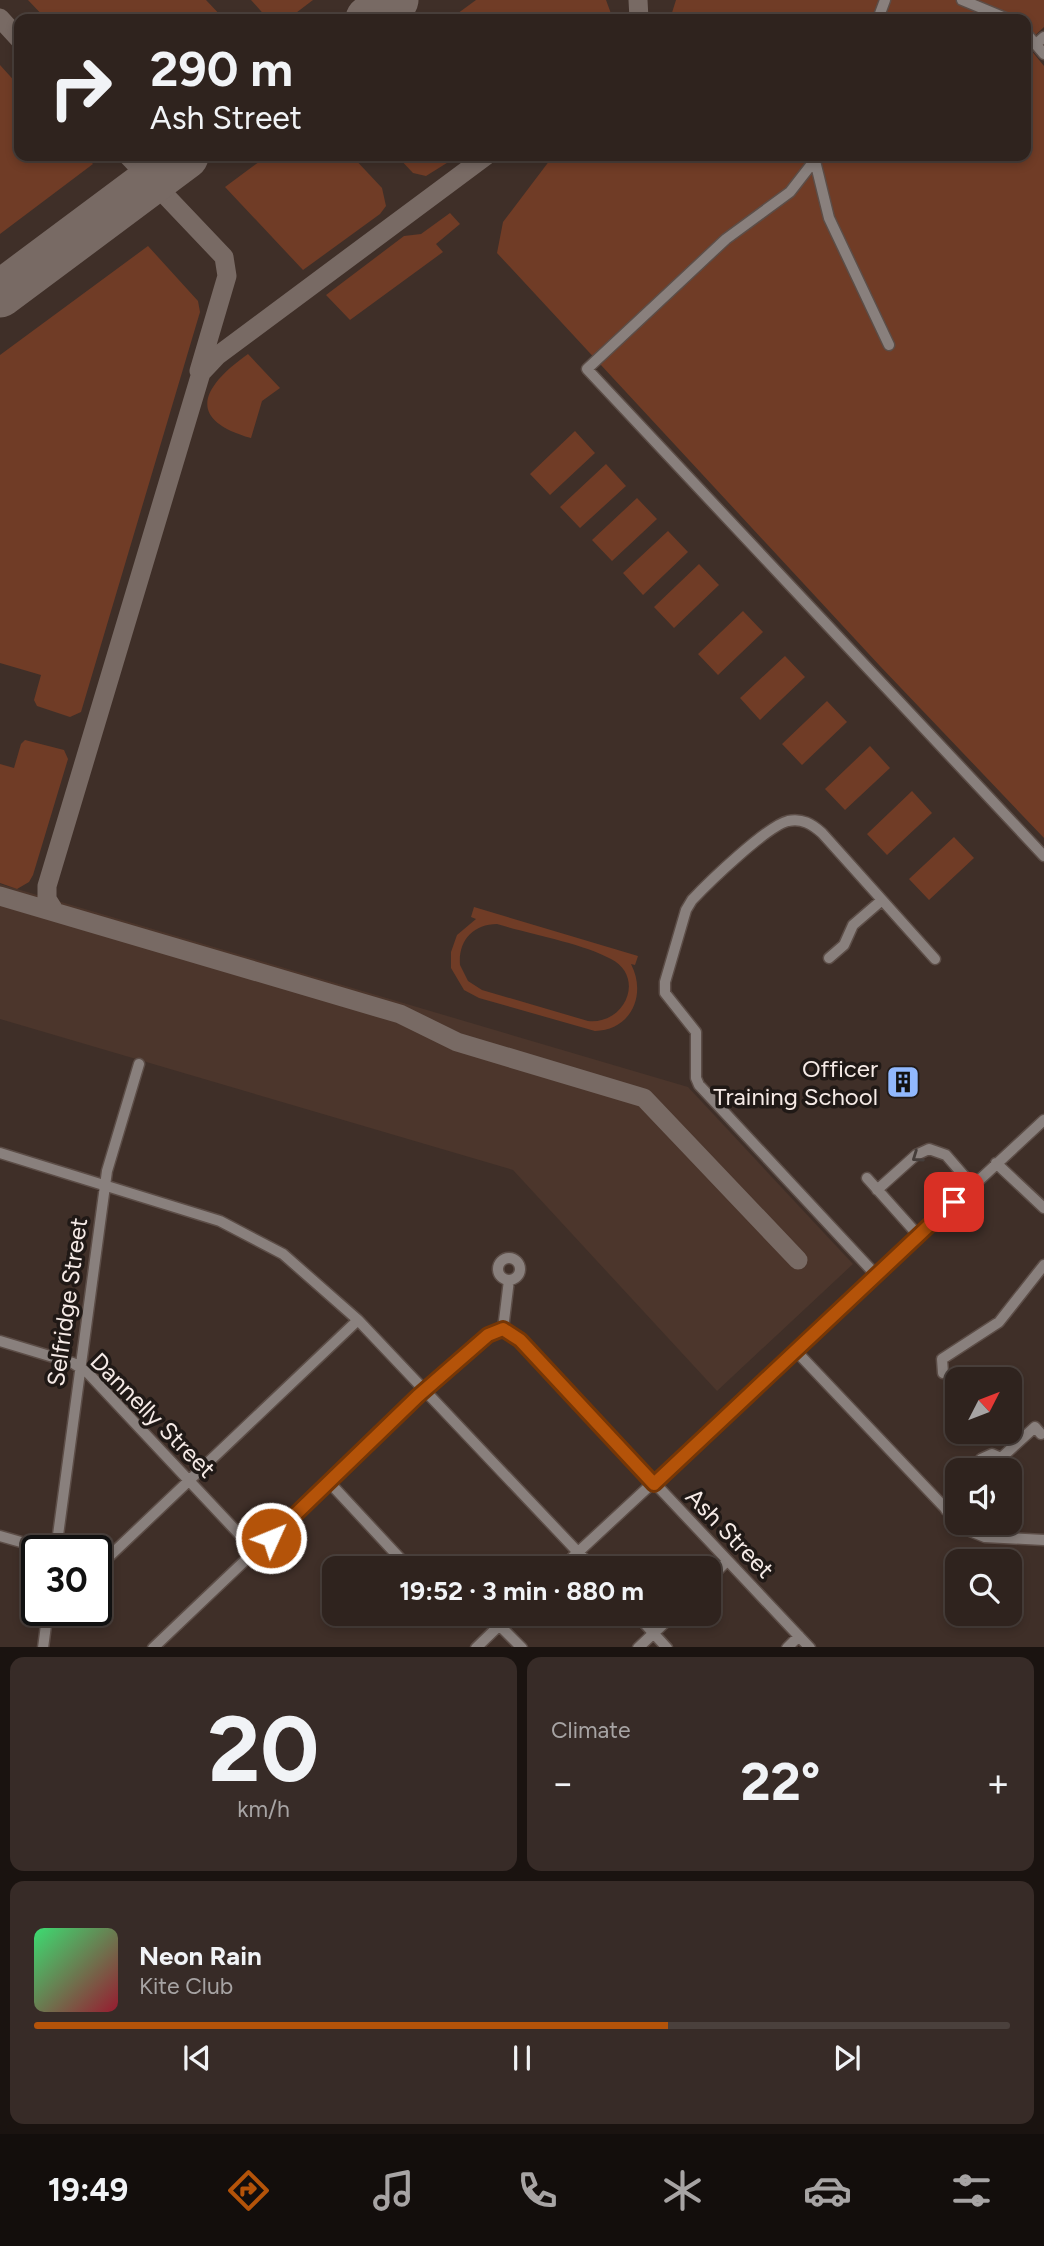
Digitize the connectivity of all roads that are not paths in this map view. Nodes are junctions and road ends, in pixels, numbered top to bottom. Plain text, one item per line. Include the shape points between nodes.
1 (962, 0) edge
2 (996, 14) edge
3 (1040, 40) edge
4 (1044, 54) edge
5 (814, 161) edge
6 (817, 161) edge
7 (889, 345) dead end
8 (1044, 856) edge
9 (882, 900) junction
10 (829, 958) dead end
11 (935, 959) dead end
12 (139, 1064) dead end
13 (1044, 1120) edge
14 (0, 1153) edge
15 (996, 1163) junction
16 (867, 1178) dead end
17 (104, 1185) junction
18 (972, 1185) junction
19 (877, 1190) junction
20 (1044, 1208) edge
21 (918, 1235) junction
22 (1044, 1265) edge
23 (876, 1275) junction
24 (509, 1280) dead end
25 (358, 1320) junction
26 (503, 1329) junction
27 (0, 1341) edge
28 (796, 1351) junction
29 (80, 1367) junction
30 (943, 1373) dead end
31 (426, 1391) junction
32 (1041, 1434) dead end
33 (983, 1458) edge
34 (1001, 1458) joint
35 (190, 1481) junction
36 (329, 1482) junction
37 (654, 1484) junction
38 (945, 1509) edge
39 (58, 1535) edge
40 (978, 1535) edge
41 (0, 1536) edge
42 (1044, 1540) edge
43 (21, 1542) edge
44 (256, 1552) junction
45 (579, 1553) junction
46 (112, 1554) edge
47 (398, 1556) edge
48 (575, 1556) edge
49 (582, 1556) edge
50 (727, 1561) junction
51 (721, 1567) edge
52 (46, 1626) edge
53 (498, 1626) edge
54 (500, 1626) edge
55 (647, 1626) edge
56 (661, 1626) edge
57 (654, 1633) junction
58 (799, 1636) junction
59 (43, 1647) edge
60 (153, 1647) edge
61 (476, 1647) edge
62 (522, 1647) edge
63 (638, 1647) edge
64 (667, 1647) edge
65 (787, 1647) edge
66 (810, 1647) edge

1 - 2 street
3 - 4 street
5 - 8 street via 790,192 726,239 587,369
6 - 7 street via 829,218
9 - 10 street via 853,925 845,945
9 - 11 street
9 - 23 street via 816,827 801,820 778,824 689,905 665,988 670,1003 696,1032 699,1085
12 - 17 street, Selfridge Street
13 - 15 street
14 - 17 street
15 - 18 street
15 - 20 street
16 - 19 street
17 - 25 street via 220,1221 257,1239 310,1275
17 - 29 street, Selfridge Street
18 -> 19 street via 946,1155 929,1149
18 - 21 street
19 - 21 street
21 - 23 street
22 - 30 street via 999,1321 942,1359
23 - 28 street
24 - 26 street
25 - 31 street
25 - 35 street
26 - 31 street via 488,1335
26 - 37 street, Ash Street via 520,1340
27 - 29 street, Dannelly Street
28 - 37 street
28 - 38 street
29 - 35 street, Dannelly Street
29 - 39 street, Selfridge Street
31 - 36 street
31 - 45 street
32 - 34 street via 1035,1427
33 - 34 street via 995,1454
35 - 44 street, Dannelly Street
35 - 46 street
36 - 44 street
36 - 47 street
37 - 45 street
37 - 50 street, Ash Street
40 - 42 street
41 - 43 street
44 - 60 street
45 - 48 street
45 - 49 street
50 - 51 street
50 - 58 street, Ash Street
52 - 59 street
53 - 61 street
54 - 62 street
55 - 57 street
56 - 57 street
57 - 63 street
57 - 64 street
58 - 65 street
58 - 66 street, Ash Street

